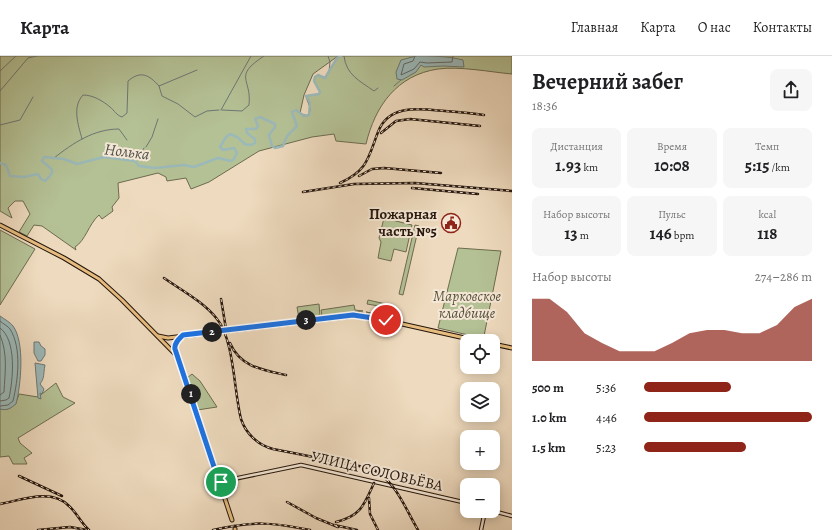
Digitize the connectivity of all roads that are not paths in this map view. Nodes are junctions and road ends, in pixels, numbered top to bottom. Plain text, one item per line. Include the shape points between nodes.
1 (0, 225) edge
2 (155, 334) junction
3 (183, 335) junction
4 (170, 337) junction
5 (460, 337) edge
6 (175, 345) junction
7 (500, 345) edge
8 (167, 346) junction
9 (512, 348) edge
10 (178, 357) junction
11 (219, 482) junction
12 (460, 501) edge
13 (500, 513) edge
14 (512, 516) edge
15 (484, 518) edge
16 (232, 520) tunnel mouth
17 (481, 530) edge

1 - 2 main road via 99,279
2 - 4 main road via 162,338
2 - 8 main road
3 - 4 main road
3 - 5 main road via 362,315
3 - 6 main road
4 - 6 main road
4 - 8 main road via 165,341
6 - 8 main road
6 - 10 main road
7 - 9 main road
8 - 10 main road
10 - 11 main road
11 - 12 street, УЛИЦА СОЛОВЬЁВА via 301,465
11 - 16 main road
13 - 14 street
15 - 17 street

